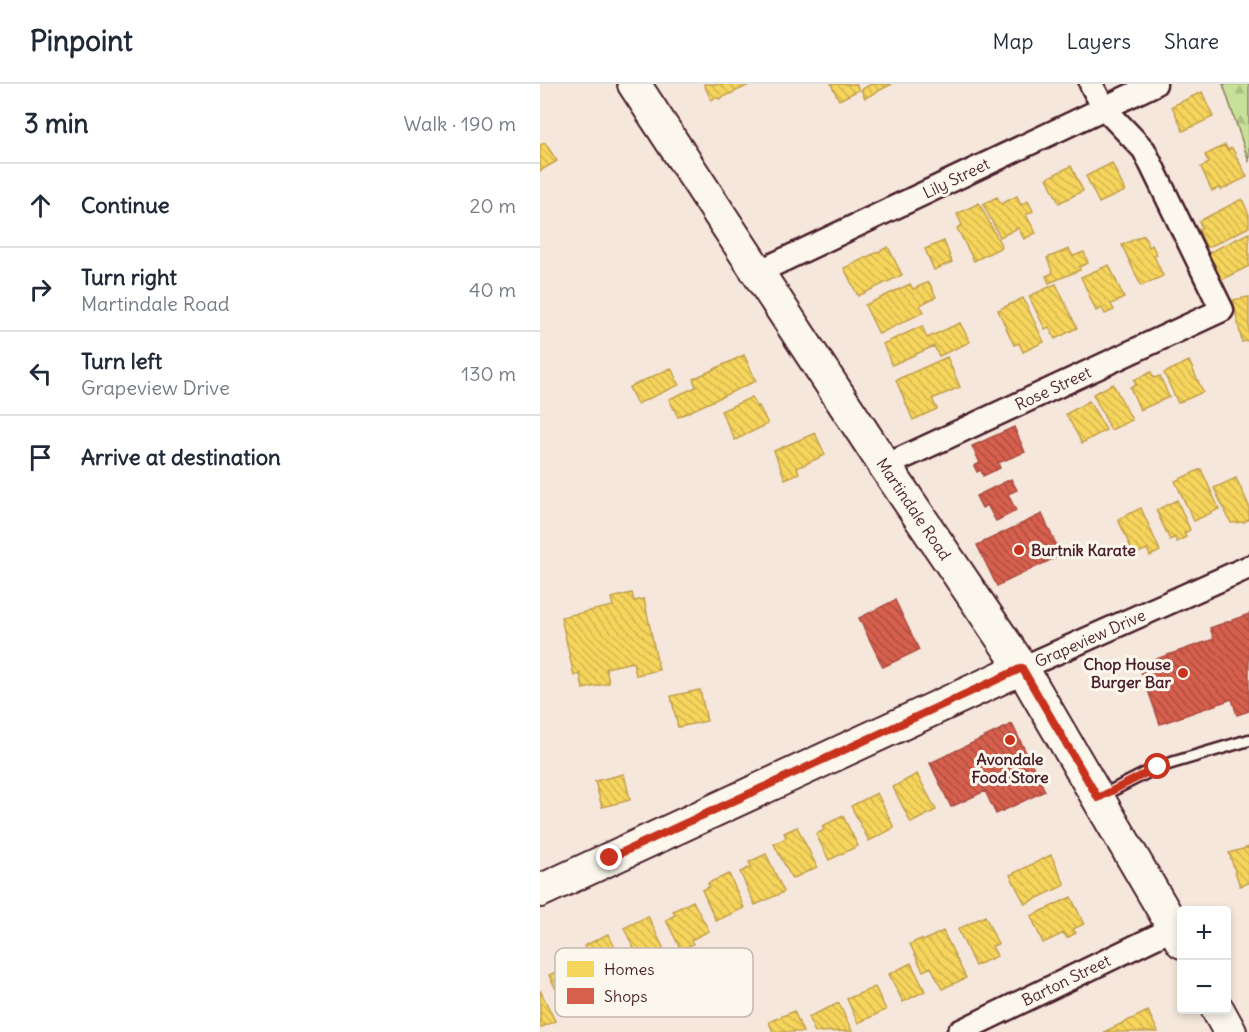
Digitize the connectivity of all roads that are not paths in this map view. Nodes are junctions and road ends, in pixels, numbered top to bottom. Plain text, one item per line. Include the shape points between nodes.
1 (634, 84) edge
2 (1091, 84) edge
3 (1155, 84) edge
4 (1103, 108) junction
5 (759, 272) junction
6 (885, 466) junction
7 (1249, 567) edge
8 (1022, 668) junction
9 (1249, 740) edge
10 (1098, 798) junction
11 (540, 891) edge
12 (1177, 933) edge
13 (1177, 935) edge
14 (1220, 1014) edge
15 (959, 1032) edge
16 (1230, 1032) edge

1 - 5 main road, Martindale Road
2 - 4 street
3 - 4 street, Lily Street
4 - 5 street, Lily Street
4 - 6 street, Rose Street via 1144,150 1222,310
5 - 6 main road, Martindale Road
6 - 8 main road, Martindale Road
7 - 8 street, Grapeview Drive
8 - 10 main road, Martindale Road
8 - 11 main road, Grapeview Drive
9 - 10 lane via 1158,767
10 - 12 main road, Martindale Road
13 - 15 street, Barton Street
14 - 16 main road

